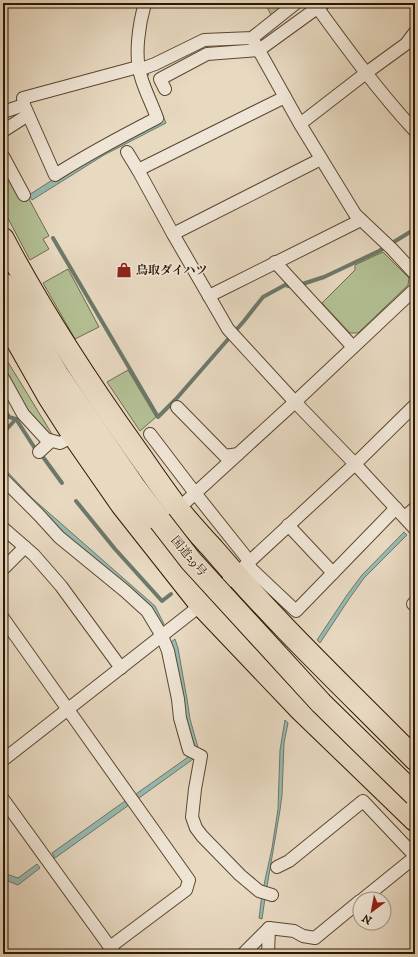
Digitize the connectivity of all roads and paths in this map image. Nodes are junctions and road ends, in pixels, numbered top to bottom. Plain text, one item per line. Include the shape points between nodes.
1 (145, 3) edge
2 (296, 3) edge
3 (318, 5) edge
4 (415, 32) edge
5 (252, 38) junction
6 (259, 50) junction
7 (138, 67) junction
8 (366, 73) junction
9 (165, 89) dead end
10 (285, 97) junction
11 (26, 110) junction
12 (3, 112) edge
13 (410, 117) edge
14 (300, 124) junction
15 (415, 130) edge
16 (3, 131) edge
17 (127, 152) dead end
18 (3, 156) edge
19 (321, 159) junction
20 (138, 170) junction
21 (24, 195) dead end
22 (361, 220) junction
23 (173, 234) junction
24 (3, 239) edge
25 (275, 262) junction
26 (415, 274) edge
27 (3, 284) edge
28 (415, 289) edge
29 (209, 296) junction
30 (3, 316) edge
31 (353, 347) junction
32 (3, 378) edge
33 (296, 402) junction
34 (415, 405) edge
35 (177, 407) dead end
36 (150, 434) dead end
37 (74, 436) junction
38 (51, 441) junction
39 (39, 452) dead end
40 (238, 454) junction
41 (355, 464) junction
42 (3, 480) edge
43 (195, 493) junction
44 (396, 508) junction
45 (415, 508) edge
46 (178, 509) junction
47 (404, 517) junction
48 (288, 525) junction
49 (3, 528) edge
50 (415, 529) edge
51 (25, 547) junction
52 (244, 567) junction
53 (3, 569) edge
54 (333, 573) junction
55 (201, 605) junction
56 (3, 618) edge
57 (162, 636) junction
58 (121, 668) junction
59 (68, 710) junction
60 (415, 759) edge
61 (3, 760) edge
62 (415, 795) edge
63 (3, 799) edge
64 (415, 820) edge
65 (415, 856) edge
66 (277, 867) dead end
67 (373, 891) edge
68 (272, 895) dead end
69 (352, 908) edge
70 (269, 928) junction
71 (112, 950) edge
72 (243, 954) edge
73 (268, 954) edge

1 - 7 street via 140,24
2 - 5 street
3 - 6 street
3 - 8 street via 350,54
4 - 8 street via 406,44
5 - 6 street
5 - 7 street via 204,40 155,64 144,68
6 - 9 street via 207,54 160,79
6 - 10 street
7 - 11 street via 23,98
7 - 11 street via 157,118 55,175
8 - 13 street via 393,107
8 - 14 street
10 - 14 street
10 - 20 street
11 - 12 street
11 - 16 street
13 - 15 street
14 - 19 street
17 - 20 street
18 - 21 street
19 - 22 street
19 - 23 street
20 - 23 street
22 - 25 street
22 - 26 street
23 - 29 street
24 - 46 highway via 79,366
25 - 29 street
25 - 31 street
27 - 62 highway, 国道29号, bridge via 57,374 133,485 191,560 321,702
28 - 31 street
29 - 33 street via 228,329
30 - 37 highway
31 - 33 street
32 - 38 street via 23,414 46,439
33 - 40 street
33 - 41 street
34 - 41 street
35 - 40 street via 225,456
36 - 43 street
37 - 38 street via 60,443
37 - 55 highway via 122,505
38 - 39 street
40 - 43 street
41 - 44 street
41 - 48 street
42 - 57 street via 59,537 139,603
43 - 46 street
43 - 52 street
44 - 47 street
44 - 54 street
45 - 47 street
46 - 52 highway
47 - 50 street
48 - 52 street
48 - 54 street
49 - 51 street
51 - 53 street
51 - 58 street via 61,586
52 - 54 street via 296,611
52 - 55 street
52 - 60 highway via 344,690
55 - 57 street
55 - 64 highway via 299,708
56 - 59 street
57 - 58 street
57 - 68 street via 168,651 180,718 189,750 200,756 192,817 196,828 240,875 259,891
58 - 59 street
59 - 61 street
59 - 71 street via 189,880 186,890
63 - 71 street
65 - 66 street via 362,801 289,861
65 - 67 street
69 - 70 street via 315,938 294,931
70 - 72 street
70 - 73 street

